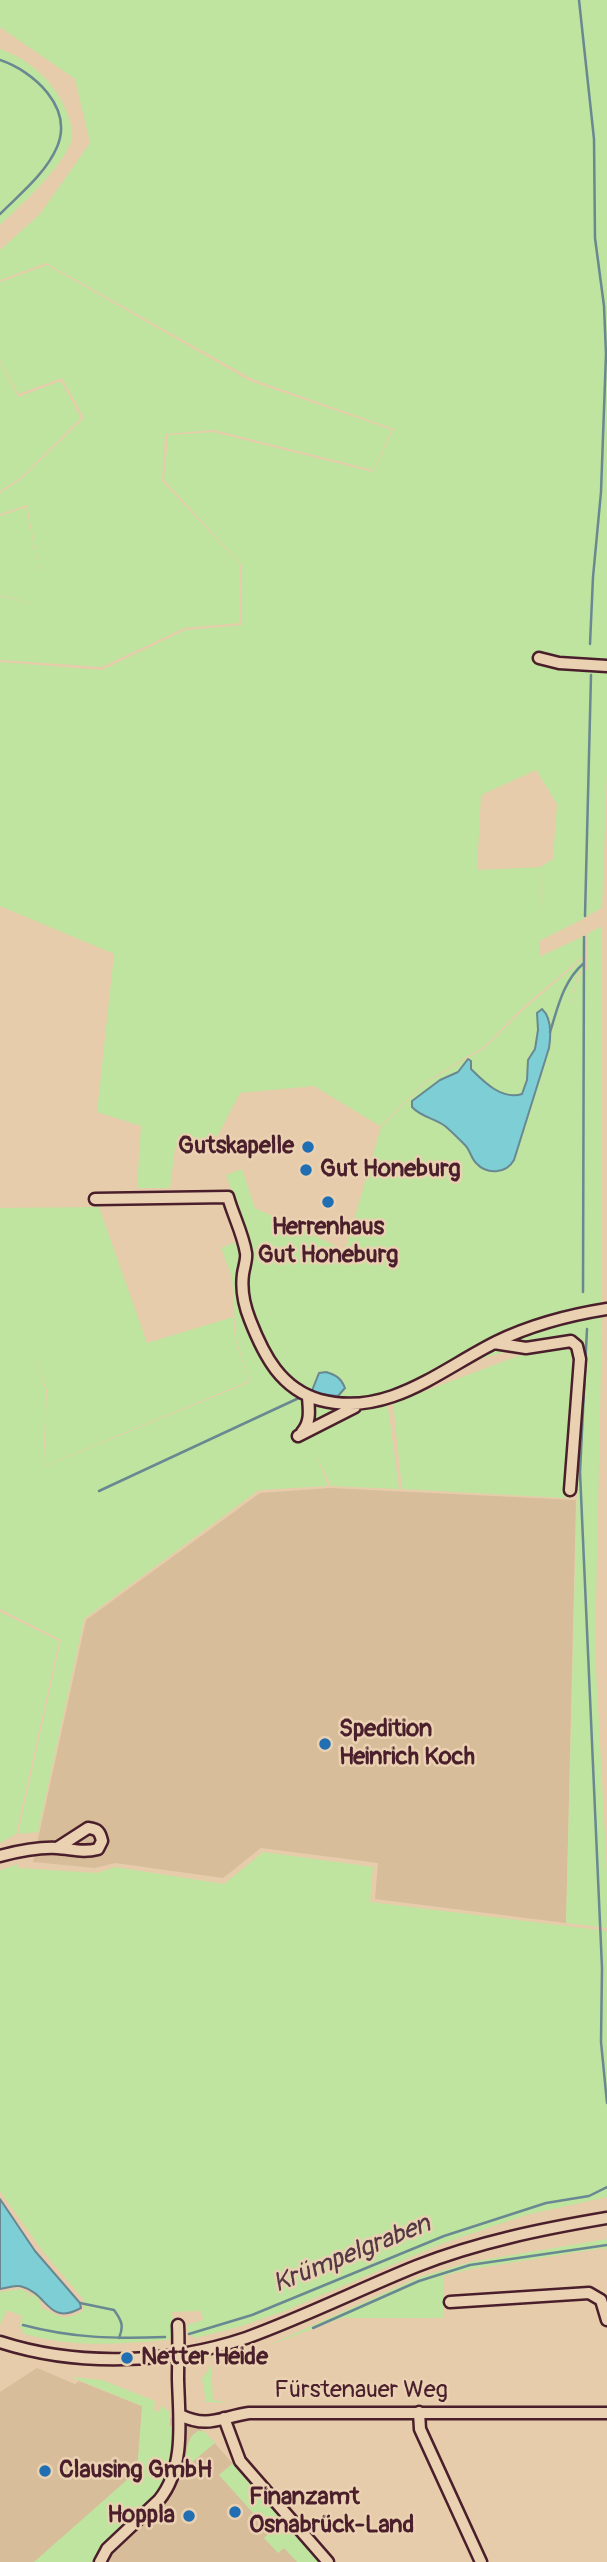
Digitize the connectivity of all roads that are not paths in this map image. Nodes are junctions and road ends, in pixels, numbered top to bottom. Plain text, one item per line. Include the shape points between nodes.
1 (538, 658) dead end
2 (607, 666) edge
3 (95, 1199) dead end
4 (607, 1309) edge
5 (494, 1343) junction
6 (306, 1395) junction
7 (359, 1405) junction
8 (570, 1490) dead end
9 (58, 1848) dead end
10 (0, 1856) edge
11 (607, 2218) edge
12 (450, 2302) dead end
13 (607, 2320) edge
14 (178, 2325) dead end
15 (0, 2342) edge
16 (179, 2354) junction
17 (419, 2412) junction
18 (607, 2413) edge
19 (180, 2415) junction
20 (224, 2418) junction
21 (100, 2562) edge
22 (328, 2562) edge
23 (481, 2562) edge

1 - 2 street
3 - 6 street via 228,1197 246,1254 243,1291 250,1320 272,1365 286,1383
4 - 5 street via 523,1330
5 - 7 street via 418,1385
5 - 8 street via 526,1348 572,1341 577,1346
6 - 7 street
6 - 7 street via 310,1415 298,1436
9 - 10 street
11 - 16 street via 535,2230 466,2249 243,2339
12 - 13 street via 589,2293 601,2300
14 - 16 street
15 - 16 street via 95,2359
16 - 19 street
17 - 18 street, Fürstenauer Weg
17 - 20 street, Fürstenauer Weg via 249,2413
17 - 23 street via 420,2430
19 - 20 street, Fürstenauer Weg via 206,2423
19 - 21 street via 176,2465 166,2492 107,2549
20 - 22 street via 240,2461

